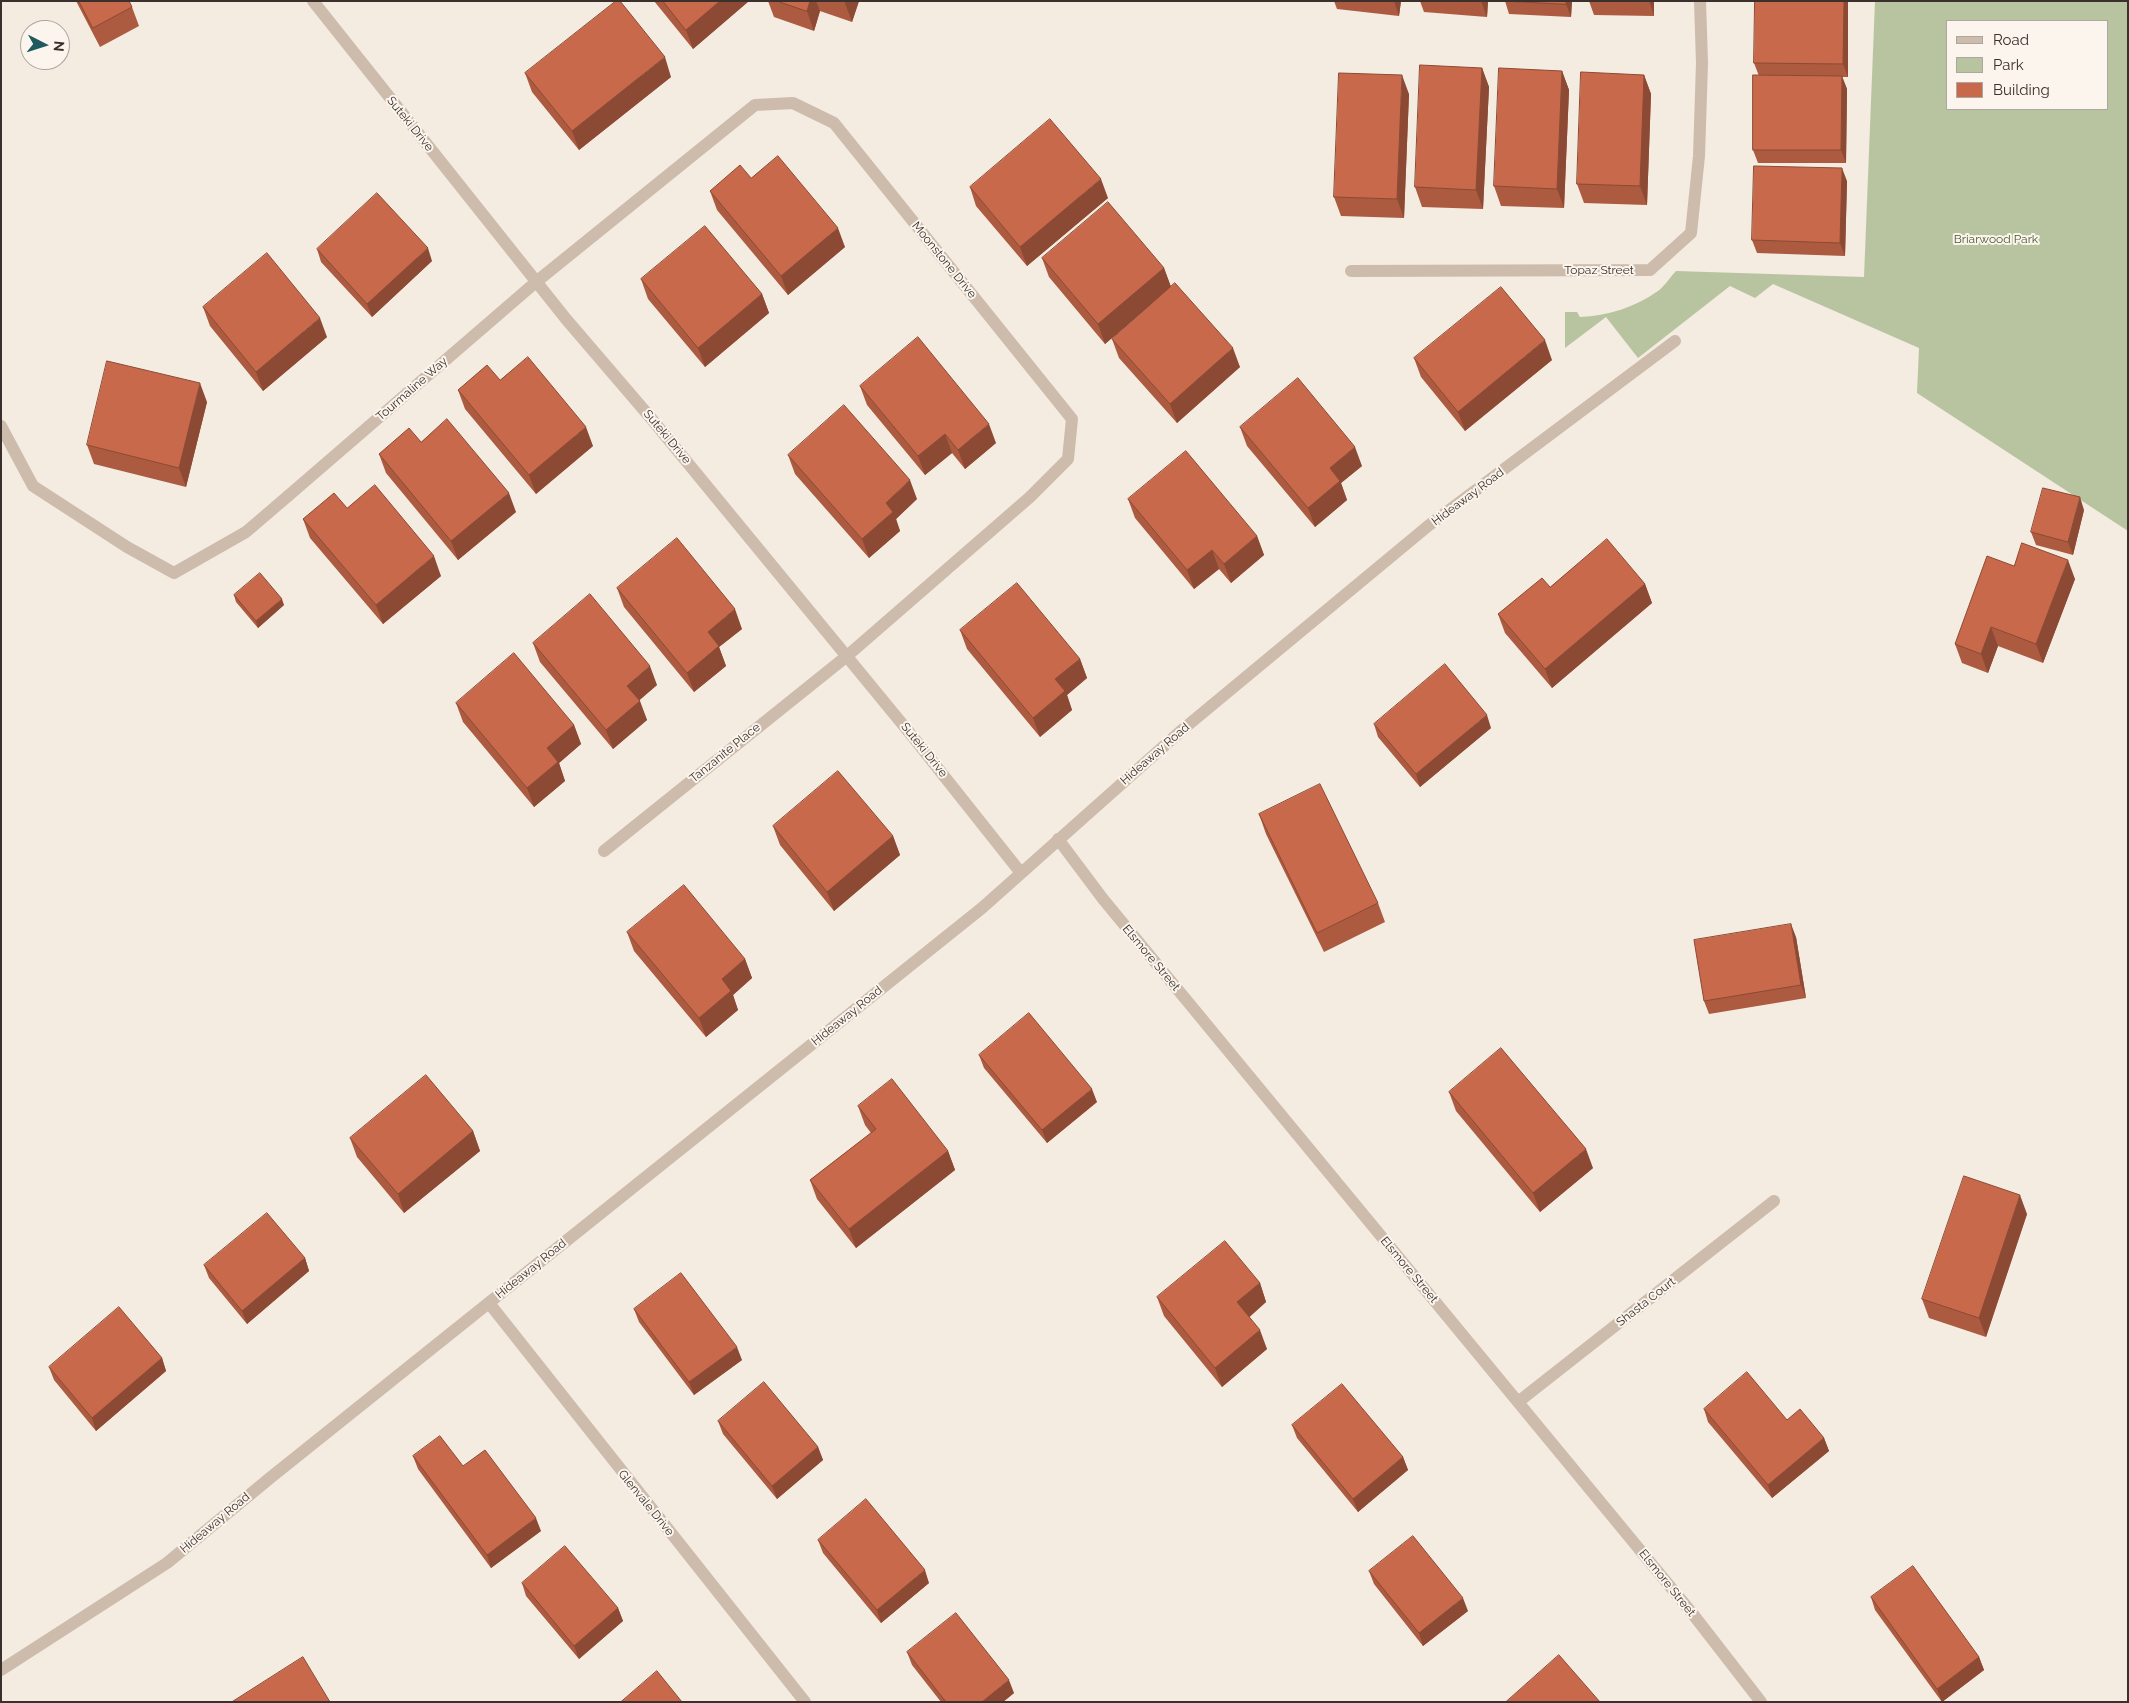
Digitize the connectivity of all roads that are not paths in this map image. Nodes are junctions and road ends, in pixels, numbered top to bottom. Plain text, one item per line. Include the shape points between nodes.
1 (313, 1) edge
2 (1700, 1) edge
3 (1351, 271) dead end
4 (536, 282) junction
5 (1675, 341) dead end
6 (1, 426) edge
7 (847, 656) junction
8 (1058, 839) junction
9 (604, 851) dead end
10 (1021, 873) junction
11 (1774, 1201) dead end
12 (489, 1303) junction
13 (1518, 1402) junction
14 (1, 1670) edge
15 (805, 1702) edge
16 (1761, 1702) edge

1 - 4 street, Suteki Drive
2 - 3 street, Topaz Street via 1699,156 1691,233 1650,270
4 - 6 street, Tourmaline Way via 246,532 174,573 126,547 33,486
4 - 7 street, Suteki Drive
4 - 7 street, Moonstone Drive via 755,105 793,103 834,123 1072,419 1068,459 1030,497
5 - 8 street, Hideaway Road via 1428,526 1182,730
7 - 9 street, Tanzanite Place
7 - 10 street, Suteki Drive
8 - 10 street, Hideaway Road
8 - 13 street, Elsmore Street via 1103,899
10 - 12 street, Hideaway Road via 982,908
11 - 13 street, Shasta Court
12 - 14 street, Hideaway Road via 167,1563
12 - 15 street, Glenvale Drive
13 - 16 street, Elsmore Street

